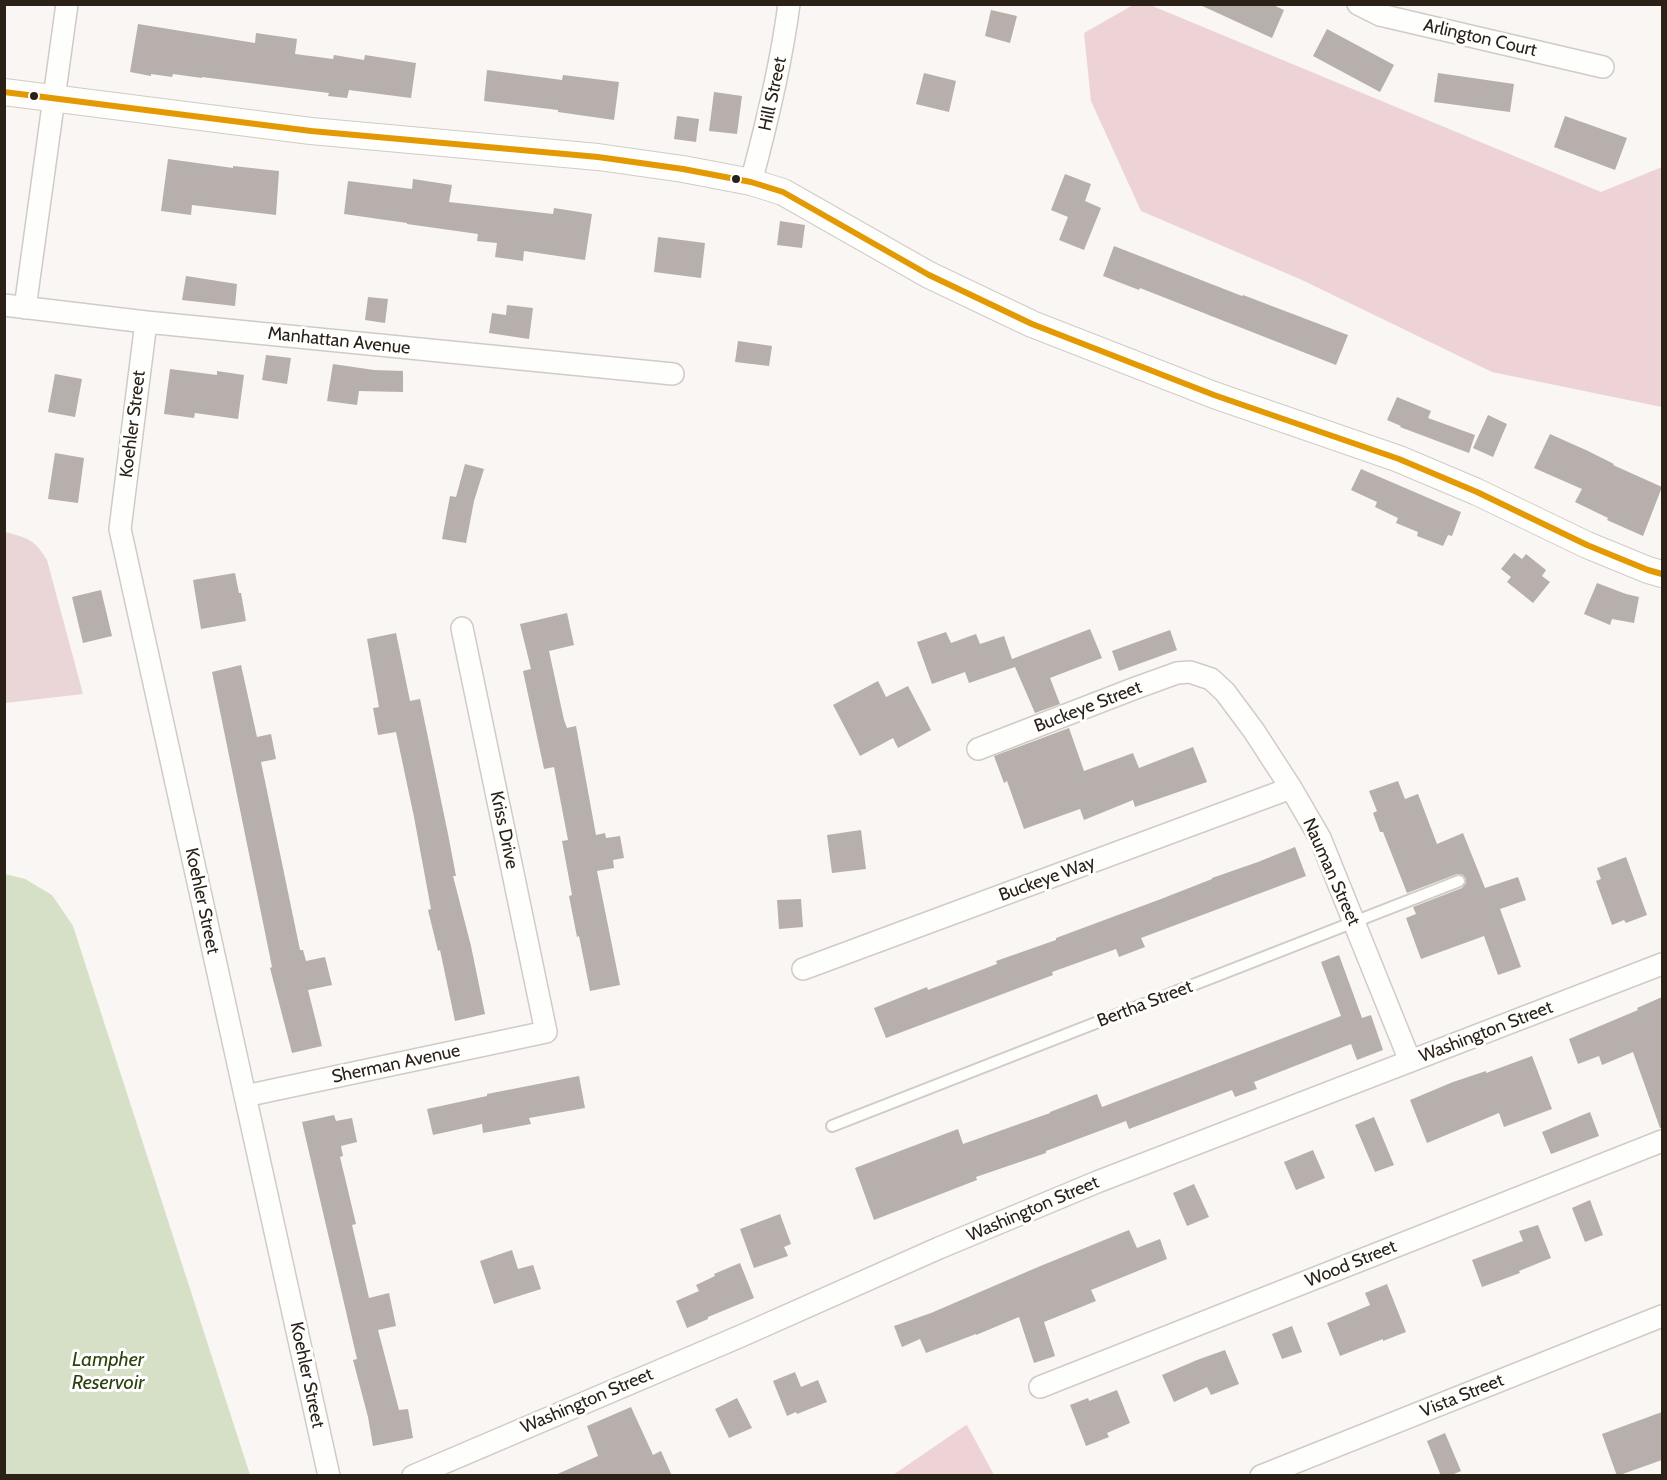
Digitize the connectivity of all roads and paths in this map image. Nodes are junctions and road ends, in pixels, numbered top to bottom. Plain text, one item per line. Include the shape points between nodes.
1 (67, 4) edge
2 (789, 4) edge
3 (1358, 4) edge
4 (1603, 67) dead end
5 (4, 92) edge
6 (54, 98) junction
7 (751, 182) junction
8 (15, 306) edge
9 (146, 322) junction
10 (673, 374) dead end
11 (1662, 574) edge
12 (462, 628) dead end
13 (1199, 674) joint
14 (978, 749) dead end
15 (1291, 788) junction
16 (1459, 881) dead end
17 (1353, 922) junction
18 (1662, 964) edge
19 (803, 969) dead end
20 (546, 1032) joint
21 (1410, 1061) junction
22 (245, 1096) junction
23 (832, 1126) dead end
24 (1662, 1140) edge
25 (1662, 1316) edge
26 (1040, 1387) dead end
27 (329, 1476) edge
28 (412, 1476) edge
29 (1261, 1476) edge

1 - 6 street
2 - 7 street, Hill Street via 767,125
3 - 4 street, Arlington Court via 1380,15
5 - 6 street
6 - 7 street via 311,131 598,157
6 - 8 street
7 - 11 street via 783,192 929,275 1032,324 1214,395 1399,459 1587,545
8 - 9 street, Manhattan Avenue
9 - 10 street, Manhattan Avenue
9 - 22 street, Koehler Street via 120,529
12 - 20 street, Kriss Drive
13 - 14 street, Buckeye Street via 1177,673
13 - 15 street, Nauman Street via 1212,679 1225,692
15 - 17 street, Nauman Street via 1320,838
15 - 19 street, Buckeye Way
16 - 17 lane, Bertha Street
17 - 21 street, Nauman Street
17 - 23 lane, Bertha Street
18 - 21 street, Washington Street
20 - 22 street, Sherman Avenue
21 - 28 street, Washington Street via 939,1248
22 - 27 street, Koehler Street
24 - 26 street, Wood Street
25 - 29 street, Vista Street

